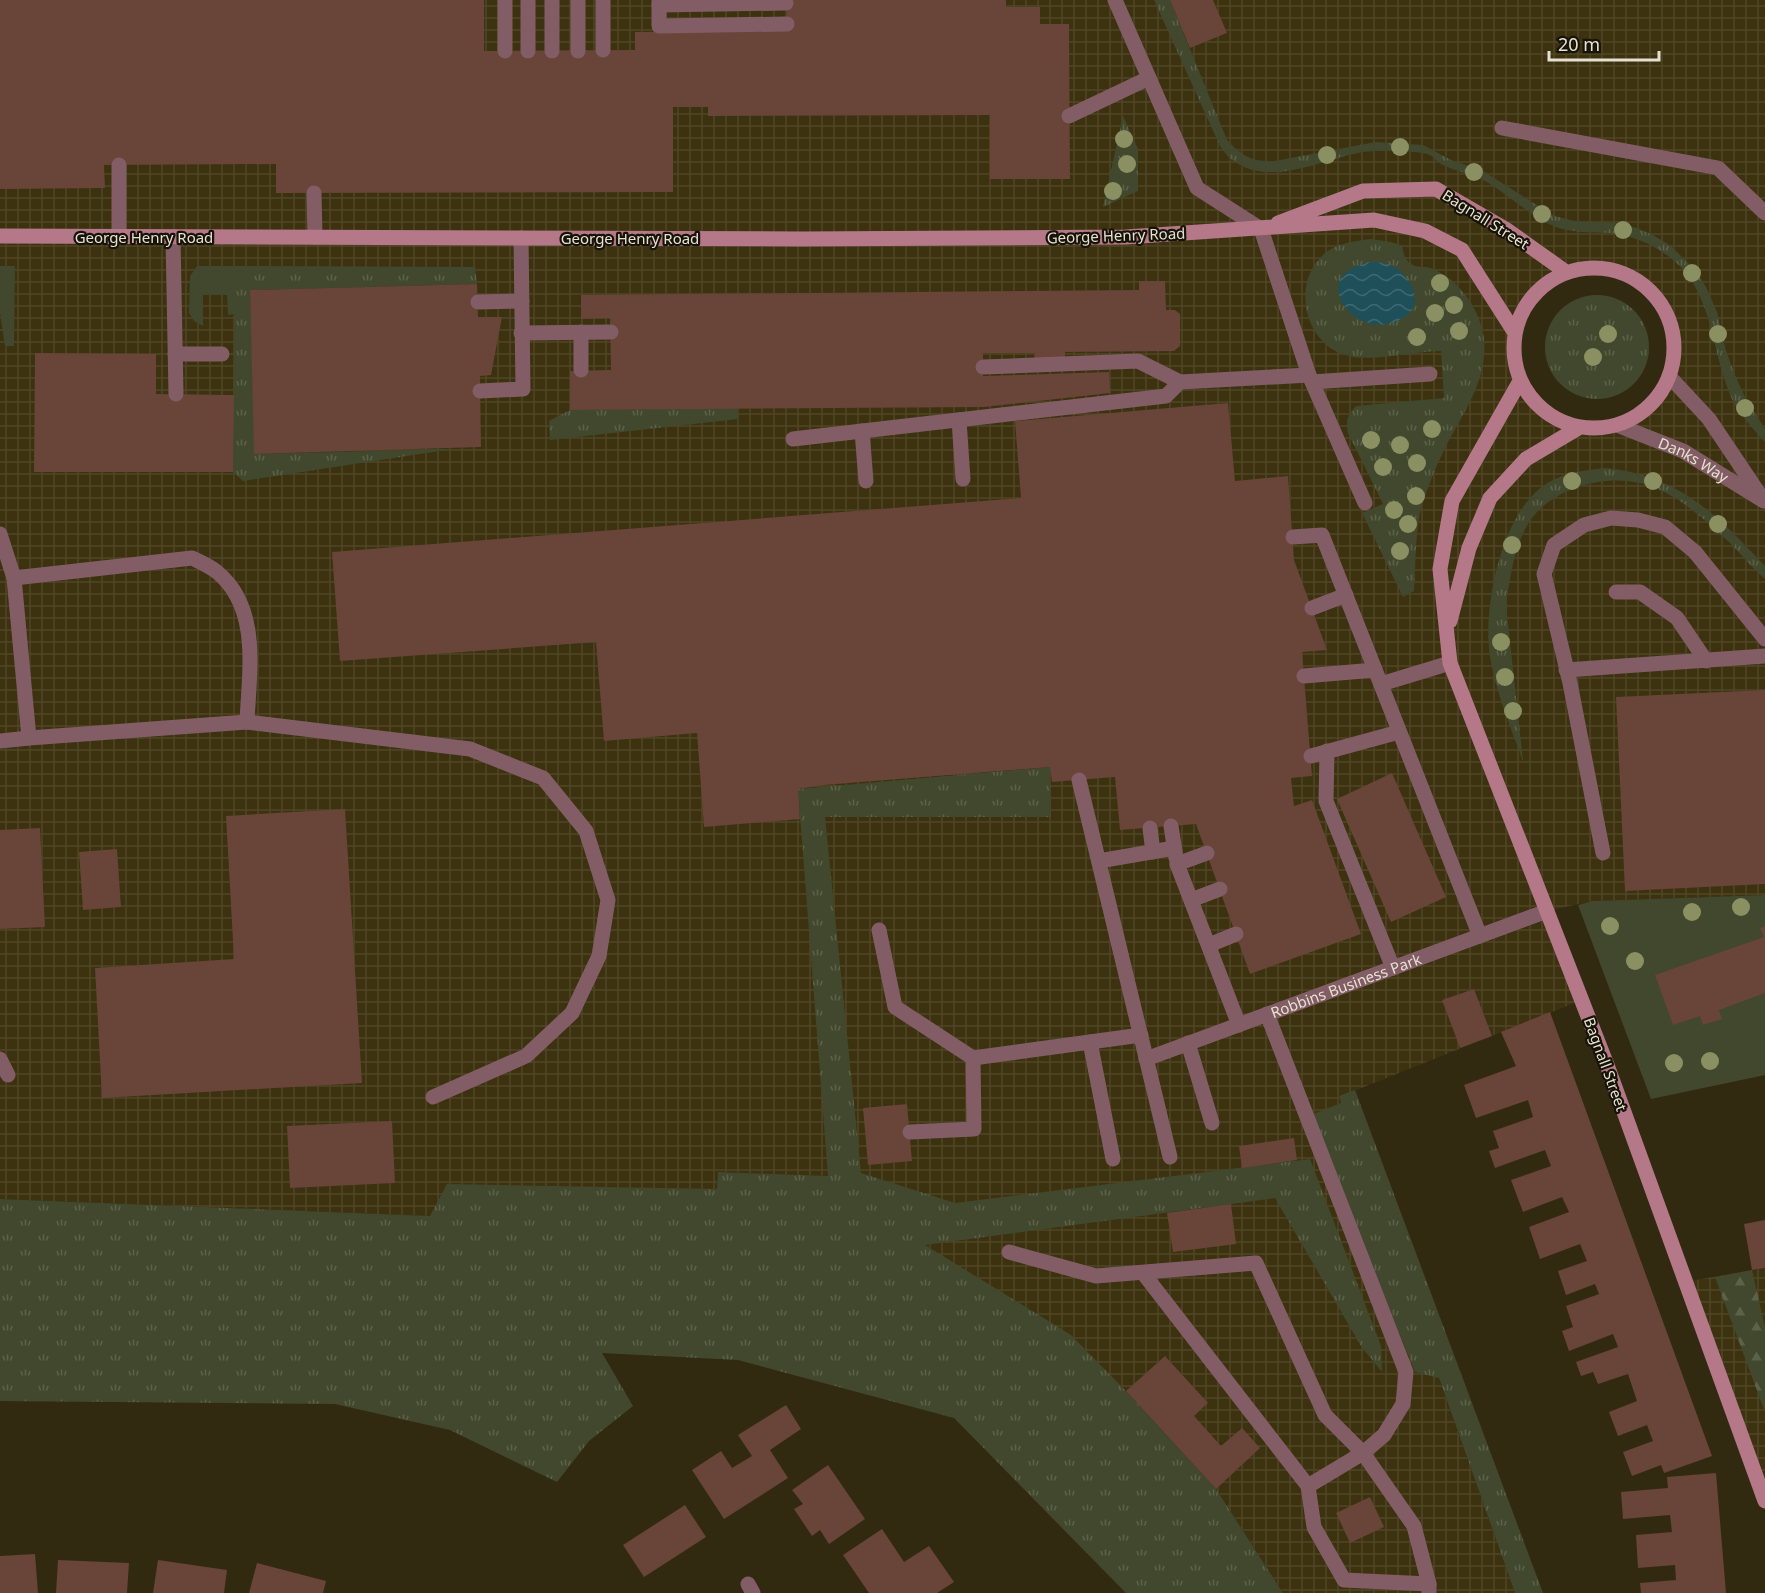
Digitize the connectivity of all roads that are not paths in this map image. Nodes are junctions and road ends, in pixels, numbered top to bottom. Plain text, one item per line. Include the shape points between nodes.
1 (505, 0) edge
2 (528, 0) edge
3 (552, 0) edge
4 (578, 0) edge
5 (603, 0) edge
6 (1114, 0) edge
7 (659, 2) edge
8 (786, 3) dead end
9 (787, 24) dead end
10 (603, 50) dead end
11 (505, 51) dead end
12 (528, 51) dead end
13 (552, 51) dead end
14 (578, 51) dead end
15 (1149, 78) junction
16 (1069, 116) dead end
17 (1502, 128) dead end
18 (119, 165) dead end
19 (314, 193) dead end
20 (1765, 213) edge
21 (1261, 229) junction
22 (0, 236) edge
23 (119, 237) junction
24 (173, 237) junction
25 (315, 237) junction
26 (521, 238) junction
27 (1566, 272) junction
28 (478, 302) dead end
29 (522, 302) junction
30 (581, 332) junction
31 (611, 332) dead end
32 (521, 333) junction
33 (1515, 333) junction
34 (176, 354) junction
35 (222, 354) dead end
36 (983, 367) dead end
37 (581, 370) dead end
38 (1430, 374) dead end
39 (1669, 376) junction
40 (1310, 378) junction
41 (1520, 381) junction
42 (1180, 382) junction
43 (480, 391) dead end
44 (176, 394) dead end
45 (959, 420) junction
46 (1617, 425) junction
47 (1580, 427) junction
48 (862, 431) junction
49 (793, 439) dead end
50 (963, 479) dead end
51 (866, 481) dead end
52 (1765, 501) edge
53 (1365, 503) dead end
54 (0, 534) edge
55 (1293, 537) dead end
56 (14, 578) junction
57 (1616, 591) dead end
58 (1346, 595) junction
59 (1312, 608) dead end
60 (1448, 629) junction
61 (1765, 639) edge
62 (1765, 657) edge
63 (1706, 661) junction
64 (1450, 663) junction
65 (1566, 670) junction
66 (1304, 676) dead end
67 (1378, 677) junction
68 (248, 722) junction
69 (1400, 732) junction
70 (29, 738) junction
71 (0, 741) edge
72 (1327, 751) junction
73 (1311, 756) dead end
74 (1079, 780) dead end
75 (1171, 826) dead end
76 (1150, 828) dead end
77 (1174, 848) junction
78 (1153, 852) junction
79 (1207, 853) dead end
80 (1603, 853) dead end
81 (1099, 861) junction
82 (1177, 864) junction
83 (1220, 889) dead end
84 (1191, 900) junction
85 (1547, 911) junction
86 (879, 930) dead end
87 (1236, 934) dead end
88 (1480, 936) junction
89 (1209, 945) junction
90 (1393, 968) junction
91 (1267, 1014) junction
92 (1239, 1024) junction
93 (1141, 1035) junction
94 (1090, 1042) junction
95 (1188, 1043) junction
96 (973, 1058) junction
97 (0, 1059) edge
98 (1146, 1059) junction
99 (8, 1075) dead end
100 (433, 1097) dead end
101 (1212, 1123) dead end
102 (910, 1132) dead end
103 (1170, 1157) dead end
104 (1113, 1159) dead end
105 (1009, 1252) dead end
106 (1143, 1273) junction
107 (1363, 1453) junction
108 (1308, 1486) junction
109 (1765, 1501) edge
110 (1429, 1588) edge

1 - 11 street
2 - 12 street
3 - 13 street
4 - 14 street
5 - 10 street
6 - 15 street
7 - 8 street
7 - 9 street via 659,26
15 - 16 street
15 - 21 street via 1197,188
17 - 20 street via 1718,168
18 - 23 street
19 - 25 street
21 - 26 street, George Henry Road via 1126,237
21 - 27 street, Bagnall Street via 1363,191 1436,189 1508,231
21 - 33 street via 1374,220 1425,231 1462,250
21 - 40 street
22 - 23 street, George Henry Road
23 - 24 street, George Henry Road
24 - 25 street, George Henry Road
24 - 34 street
25 - 26 street, George Henry Road
26 - 29 street
27 - 33 street, Bagnall Street via 1542,286 1529,300
27 - 39 street, Bagnall Street via 1601,267 1632,276 1648,288 1667,313 1673,330 1675,351
28 - 29 street
29 - 32 street
30 - 31 street
30 - 32 street
30 - 37 street
32 - 43 street via 523,390
33 - 41 street, Bagnall Street via 1515,366
34 - 35 street
34 - 44 street
36 - 42 street via 1138,362
38 - 40 street
39 - 46 street, Bagnall Street via 1659,396 1647,408
39 - 52 street, Danks Way via 1709,419
40 - 42 street
40 - 53 street
41 - 47 street, Bagnall Street via 1544,411
41 - 60 street, Bagnall Street via 1452,501 1440,570
42 - 45 street via 1166,402
45 - 48 street
45 - 50 street
46 - 47 street, Bagnall Street via 1599,429
46 - 52 street, Danks Way via 1683,451
47 - 60 street, Bagnall Street via 1526,459 1490,498 1469,548
48 - 49 street
48 - 51 street
54 - 56 street
55 - 58 street via 1322,535
56 - 68 street via 192,558 217,572 237,594 250,635
56 - 70 street
57 - 63 street via 1640,592 1677,618
58 - 59 street
58 - 67 street
60 - 64 street, Bagnall Street
61 - 65 street via 1695,552 1665,527 1611,518 1584,525 1554,545 1544,574
62 - 63 street
63 - 65 street
64 - 67 street
64 - 85 street, Bagnall Street
65 - 80 street
66 - 67 street
67 - 69 street
68 - 70 street
68 - 100 street via 470,749 543,778 586,831 608,900 599,956 572,1013 526,1056
69 - 72 street
69 - 88 street
70 - 71 street
72 - 73 street
72 - 90 street via 1326,820
74 - 81 street
75 - 77 street
76 - 78 street
77 - 78 street
77 - 82 street
78 - 81 street
79 - 82 street
81 - 93 street
82 - 84 street
83 - 84 street
84 - 89 street
85 - 88 street, Robbins Business Park
85 - 109 street, Bagnall Street
86 - 96 street via 895,1007
87 - 89 street
88 - 90 street, Robbins Business Park
89 - 92 street
90 - 91 street, Robbins Business Park
91 - 92 street, Robbins Business Park
91 - 107 street via 1406,1372 1403,1404 1384,1435
92 - 95 street, Robbins Business Park
93 - 94 street
93 - 98 street
94 - 96 street
94 - 104 street
95 - 98 street, Robbins Business Park
95 - 101 street
96 - 102 street via 974,1129
97 - 99 street
98 - 103 street
105 - 106 street via 1096,1276
106 - 107 street via 1256,1263 1325,1415
106 - 108 street
107 - 108 street
107 - 110 street via 1414,1526
108 - 110 street via 1314,1527 1344,1580

